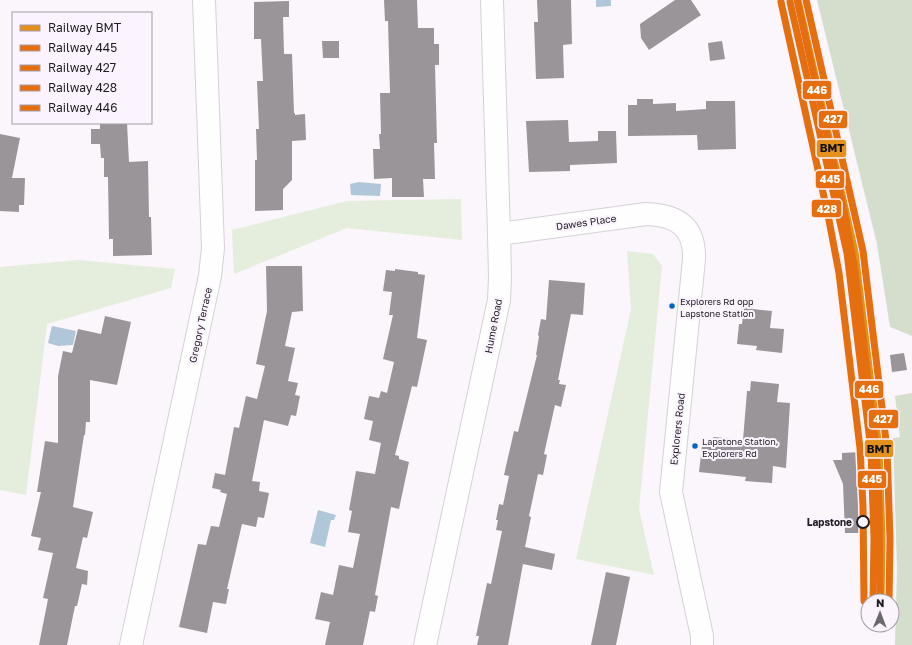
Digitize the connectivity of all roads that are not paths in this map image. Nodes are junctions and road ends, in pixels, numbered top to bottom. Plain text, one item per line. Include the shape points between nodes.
1 (204, 0) edge
2 (492, 0) edge
3 (672, 218) joint
4 (499, 234) junction
5 (131, 645) edge
6 (424, 645) edge
7 (702, 645) edge

1 - 5 street, Gregory Terrace via 213,248 210,276
2 - 4 street, Hume Road
3 - 4 street, Dawes Place via 646,214
3 - 7 street, Explorers Road via 686,229 693,243 694,254 671,492
4 - 6 street, Hume Road via 500,278 497,311

